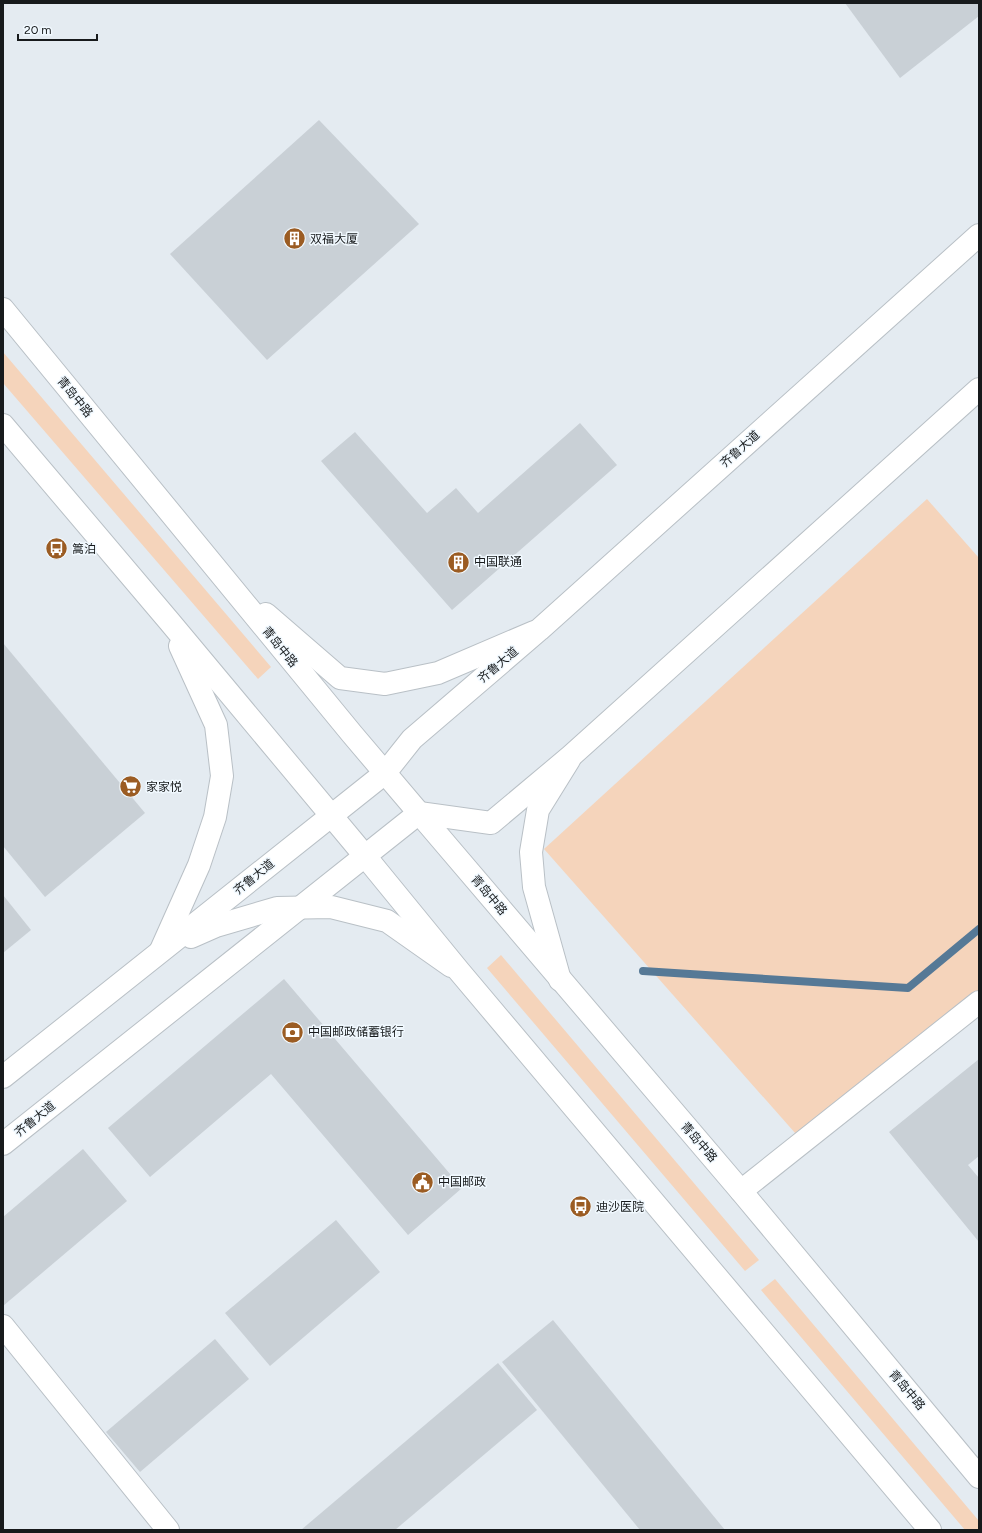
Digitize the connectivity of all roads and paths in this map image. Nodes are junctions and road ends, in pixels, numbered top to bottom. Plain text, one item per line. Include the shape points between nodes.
1 (979, 234) edge
2 (3, 310) edge
3 (979, 389) edge
4 (3, 425) edge
5 (223, 577) junction
6 (169, 621) junction
7 (539, 630) junction
8 (571, 756) junction
9 (385, 773) junction
10 (419, 813) junction
11 (332, 815) junction
12 (365, 856) junction
13 (301, 907) junction
14 (159, 952) junction
15 (458, 971) junction
16 (560, 980) junction
17 (979, 1002) edge
18 (3, 1077) edge
19 (3, 1144) edge
20 (741, 1191) junction
21 (3, 1326) edge
22 (979, 1477) edge
23 (168, 1530) edge
24 (930, 1530) edge

1 - 7 main road, 齐鲁大道
2 - 5 main road, 青岛中路
3 - 8 main road
4 - 6 main road
5 - 7 main road via 340,678 385,684 438,673
5 - 9 main road, 青岛中路
6 - 11 main road
6 - 14 main road via 216,725 222,776 215,817 199,865
7 - 9 main road, 齐鲁大道 via 412,739
8 - 10 main road via 491,823
8 - 16 main road via 538,810 531,852 534,887
9 - 10 main road, 青岛中路
9 - 11 main road, 齐鲁大道
10 - 12 main road, 齐鲁大道
10 - 16 main road, 青岛中路
11 - 12 main road
11 - 14 main road, 齐鲁大道
12 - 13 main road, 齐鲁大道
12 - 15 main road
13 - 14 main road via 277,908 216,926
13 - 15 main road via 332,907 387,921
13 - 19 main road, 齐鲁大道
14 - 18 main road, 齐鲁大道
15 - 24 main road
16 - 20 main road, 青岛中路
17 - 20 main road
20 - 22 main road, 青岛中路
21 - 23 main road

